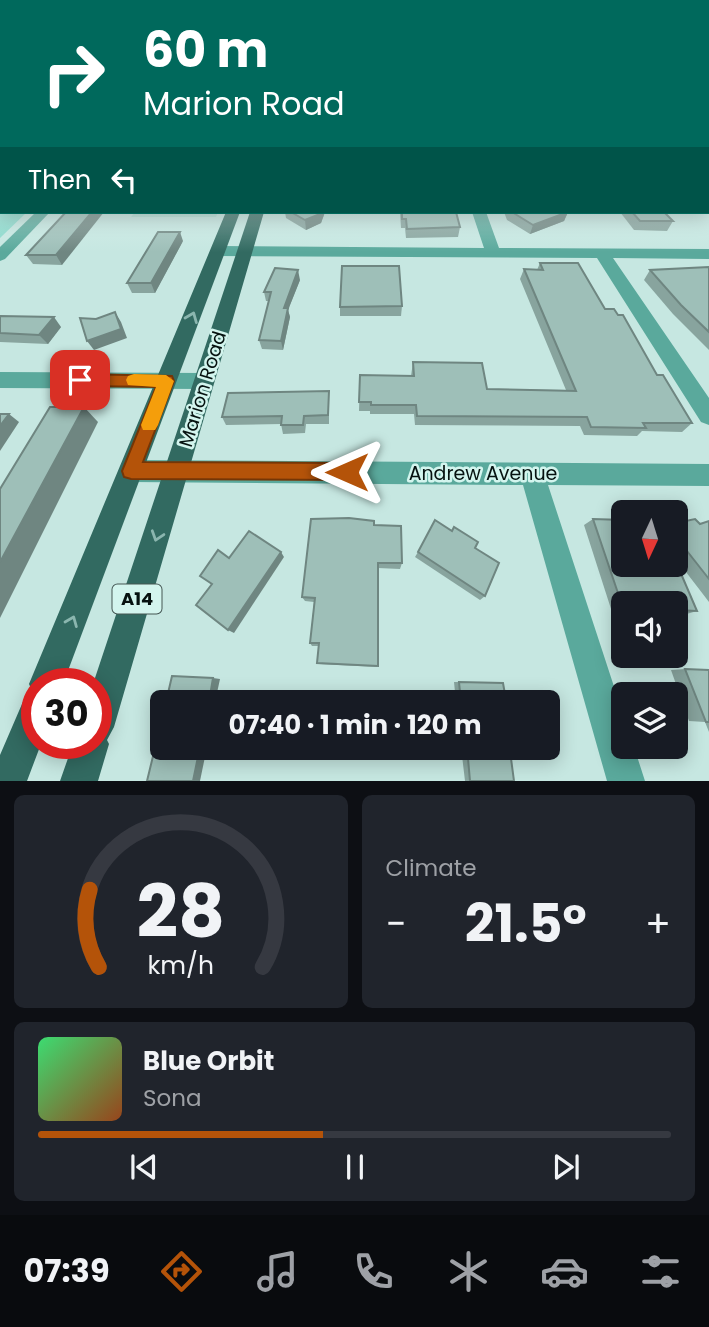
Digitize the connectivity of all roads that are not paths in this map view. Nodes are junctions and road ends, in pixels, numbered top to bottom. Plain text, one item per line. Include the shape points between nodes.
1 (41, 214) edge
2 (232, 214) edge
3 (256, 214) edge
4 (480, 214) edge
5 (218, 251) junction
6 (244, 251) junction
7 (493, 252) junction
8 (602, 253) junction
9 (709, 254) edge
10 (0, 256) edge
11 (0, 380) edge
12 (166, 381) junction
13 (204, 381) junction
14 (709, 416) edge
15 (131, 471) junction
16 (178, 471) junction
17 (532, 473) junction
18 (709, 475) edge
19 (52, 668) edge
20 (112, 677) edge
21 (21, 749) edge
22 (86, 759) edge
23 (8, 781) edge
24 (79, 781) edge
25 (626, 781) edge

1 - 10 street
2 - 5 main road, Marion Road / A14
3 - 6 main road, Marion Road / A14
4 - 7 street
5 - 6 street
12 -> 5 main road, Marion Road / A14
6 - 7 street
6 - 13 main road, Marion Road / A14
7 - 8 street
8 - 9 street
8 - 14 street
11 - 12 street
12 - 13 street
12 - 15 main road, Marion Road / A14
13 - 16 main road, Marion Road / A14
15 - 16 street, Andrew Avenue
19 -> 15 main road, Marion Road / A14
16 - 17 street, Andrew Avenue
16 -> 20 main road, Marion Road / A14
17 - 18 street, Andrew Avenue
17 - 25 street
21 - 23 main road
22 - 24 main road

